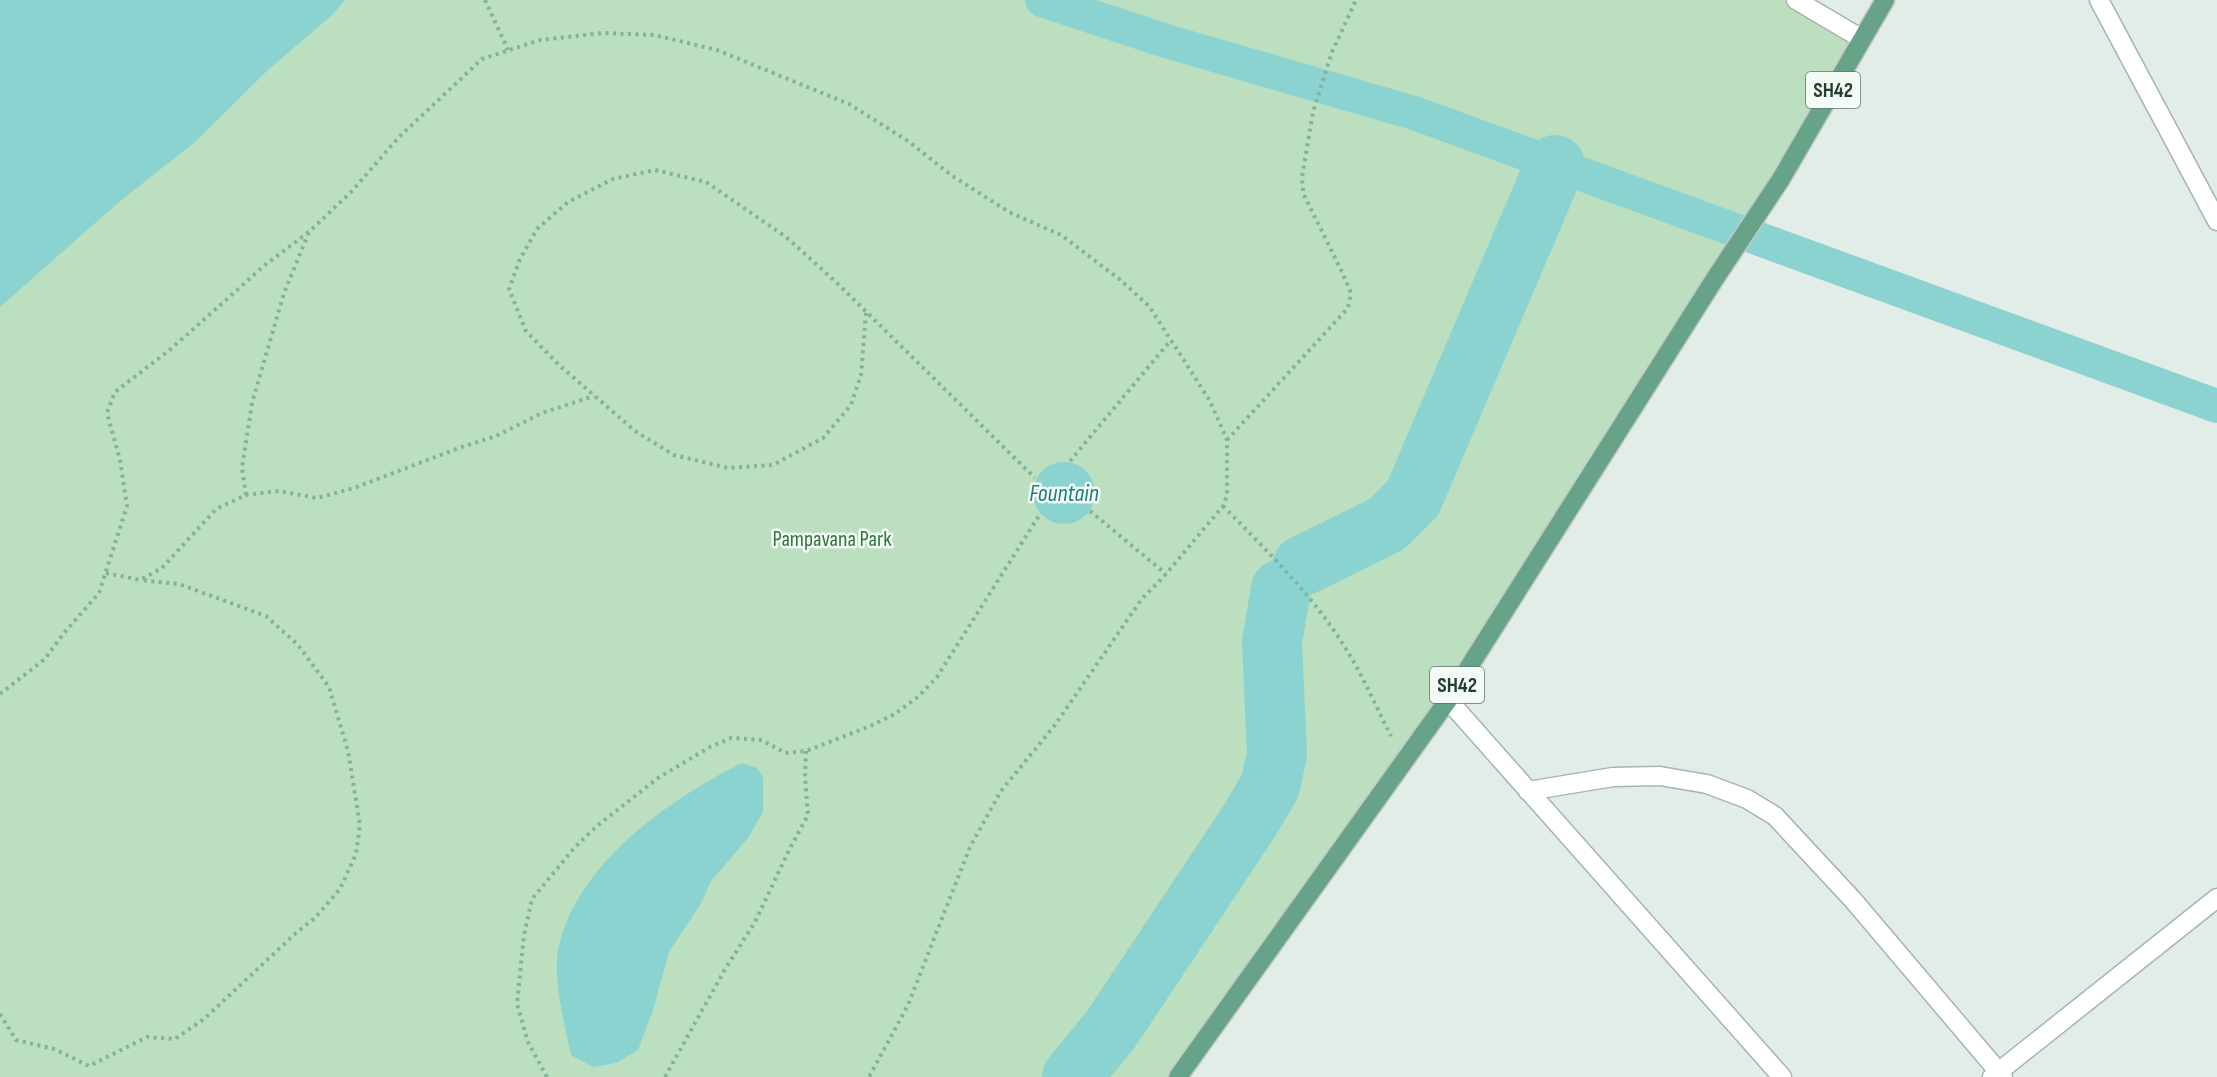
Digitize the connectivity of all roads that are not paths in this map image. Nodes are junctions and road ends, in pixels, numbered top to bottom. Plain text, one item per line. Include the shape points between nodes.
1 (1796, 0) edge
2 (1885, 0) edge
3 (2099, 0) edge
4 (1863, 39) junction
5 (2217, 221) edge
6 (1448, 700) junction
7 (1528, 791) junction
8 (2217, 898) edge
9 (1998, 1075) edge
10 (1178, 1077) edge
11 (1782, 1077) edge

1 - 4 street
2 - 4 main road, SH42
3 - 5 street
4 - 6 main road, SH42 via 1781,179
6 - 7 street
6 - 10 main road, SH42
7 - 9 street via 1613,777 1660,776 1707,784 1747,799 1775,816 1853,900
7 - 11 street
8 - 9 street

